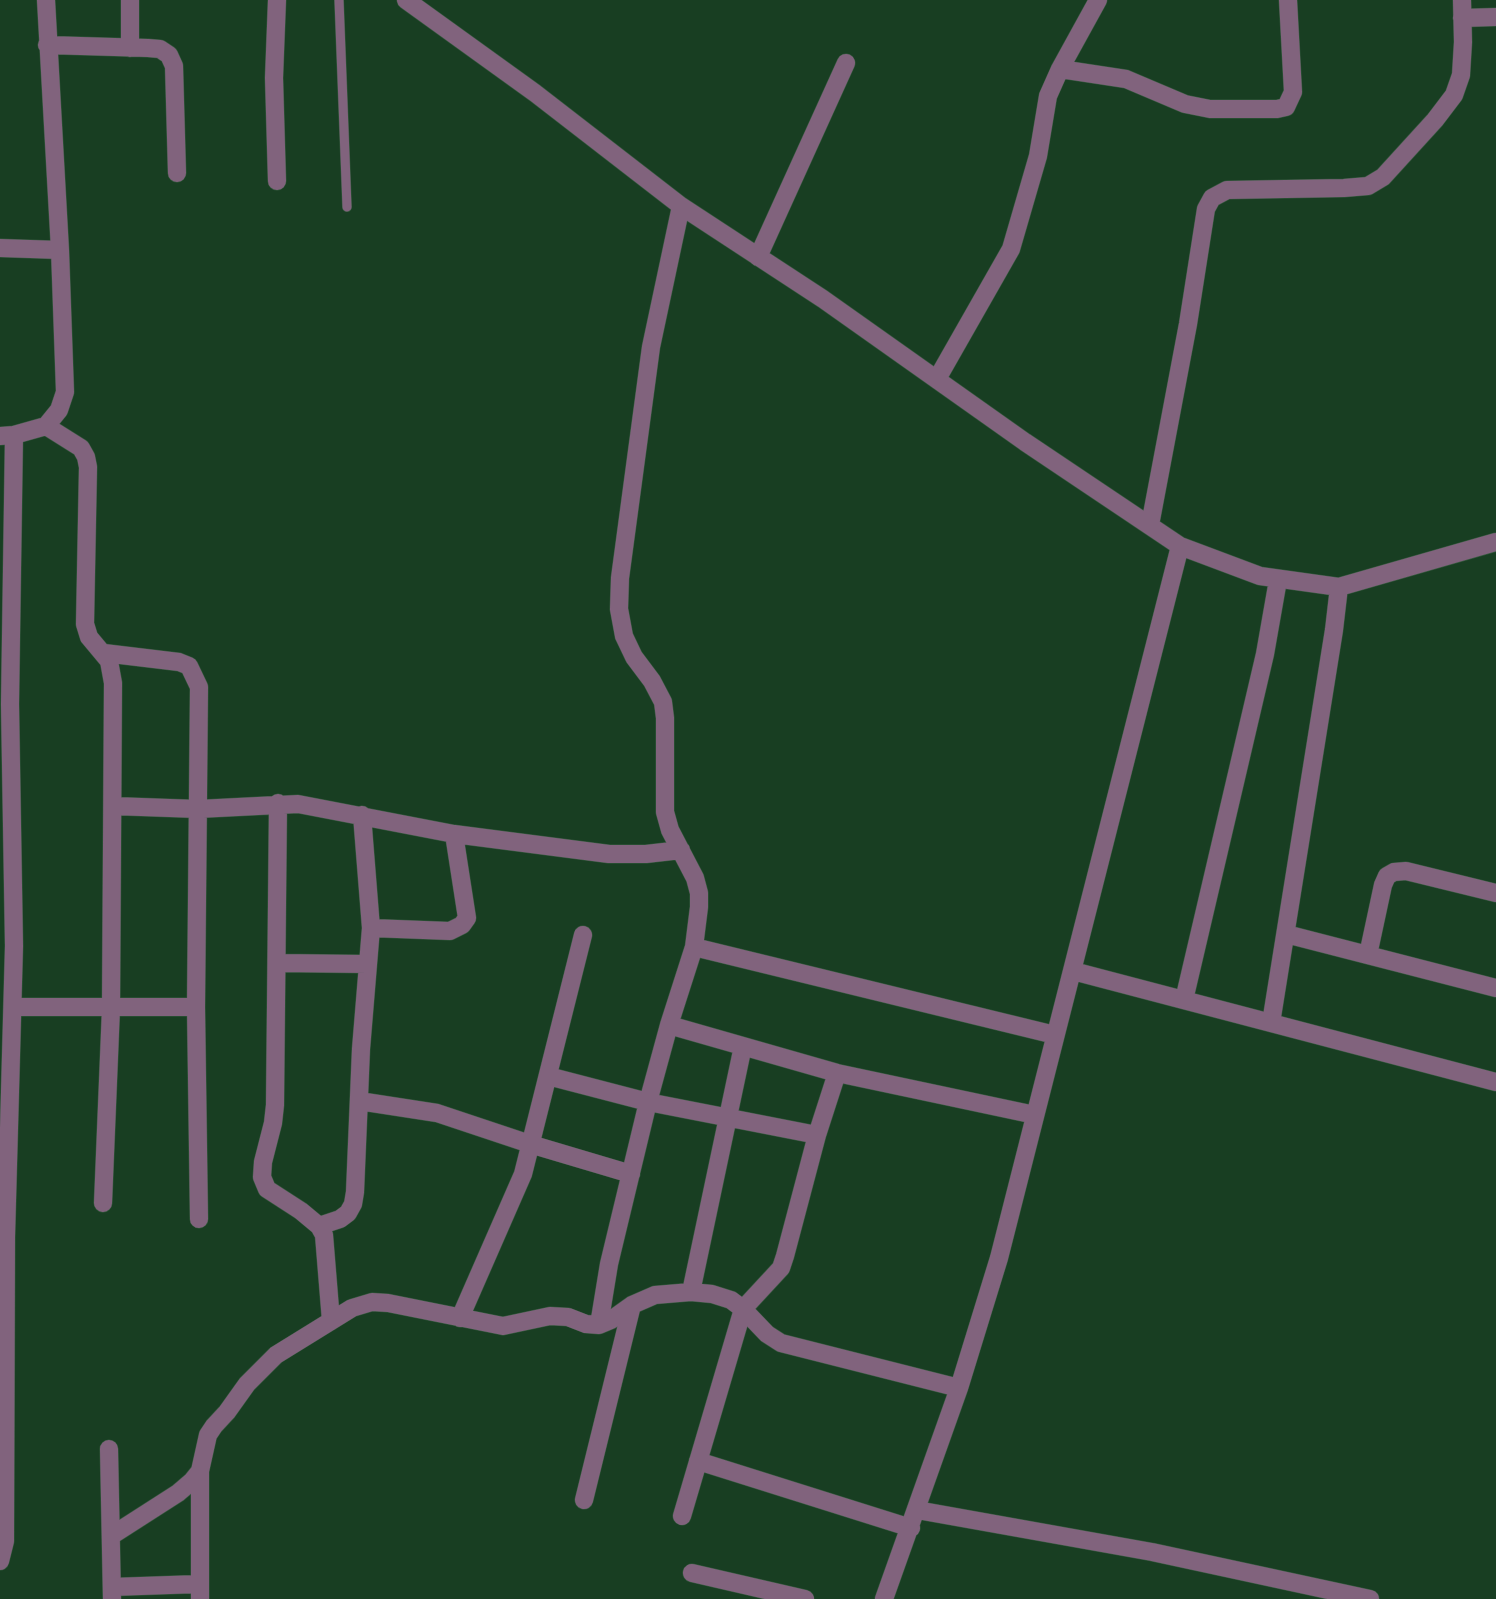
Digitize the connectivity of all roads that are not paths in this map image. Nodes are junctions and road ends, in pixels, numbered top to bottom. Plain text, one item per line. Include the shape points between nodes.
1 (46, 0) edge
2 (130, 0) edge
3 (277, 0) edge
4 (339, 0) edge
5 (406, 0) edge
6 (1098, 0) edge
7 (1288, 0) edge
8 (1462, 9) edge
9 (1496, 17) edge
10 (47, 45) junction
11 (130, 48) junction
12 (846, 62) dead end
13 (1060, 69) junction
14 (177, 173) dead end
15 (277, 181) dead end
16 (681, 206) junction
17 (347, 207) dead end
18 (0, 248) edge
19 (60, 250) junction
20 (758, 257) junction
21 (937, 379) junction
22 (46, 426) junction
23 (7, 436) edge
24 (1150, 525) junction
25 (1496, 542) edge
26 (1180, 546) junction
27 (1278, 580) junction
28 (1339, 587) junction
29 (104, 653) junction
30 (5, 704) edge
31 (278, 803) junction
32 (113, 806) junction
33 (198, 809) junction
34 (362, 816) junction
35 (454, 834) junction
36 (681, 850) junction
37 (5, 876) edge
38 (1496, 893) edge
39 (371, 928) junction
40 (1286, 934) junction
41 (583, 935) dead end
42 (7, 946) edge
43 (694, 947) junction
44 (1368, 956) junction
45 (277, 963) junction
46 (367, 964) junction
47 (1073, 971) junction
48 (1496, 988) edge
49 (1184, 1000) junction
50 (13, 1007) junction
51 (196, 1007) junction
52 (111, 1008) junction
53 (1271, 1023) junction
54 (669, 1024) junction
55 (1055, 1035) junction
56 (743, 1046) junction
57 (837, 1073) junction
58 (548, 1076) junction
59 (1496, 1082) edge
60 (359, 1101) junction
61 (648, 1102) junction
62 (1035, 1115) junction
63 (729, 1118) junction
64 (817, 1135) junction
65 (530, 1144) junction
66 (631, 1174) junction
67 (103, 1203) dead end
68 (199, 1219) dead end
69 (319, 1226) junction
70 (691, 1292) junction
71 (632, 1305) junction
72 (743, 1309) junction
73 (460, 1318) junction
74 (331, 1321) junction
75 (599, 1325) junction
76 (959, 1388) junction
77 (109, 1448) dead end
78 (698, 1461) junction
79 (200, 1471) junction
80 (584, 1500) dead end
81 (917, 1510) junction
82 (682, 1517) dead end
83 (911, 1528) junction
84 (111, 1536) junction
85 (0, 1561) edge
86 (692, 1573) dead end
87 (199, 1592) edge
88 (112, 1593) edge
89 (805, 1599) edge
90 (884, 1599) edge
91 (1370, 1599) edge

1 - 10 street
2 - 11 street
3 - 15 street
4 - 17 lane
5 - 16 street
6 - 13 street
7 - 13 street via 1293,92 1286,107 1210,109 1185,104 1126,79
8 - 9 street
8 - 24 street via 1461,75 1454,95 1383,177 1368,186 1227,190 1212,198 1206,209
10 - 11 street
10 - 19 street
11 - 14 street via 160,49 174,66
12 - 20 street
13 - 21 street via 1048,96 1038,156 1011,249
16 - 20 street
16 - 36 street via 651,347 619,609 624,636 663,702 665,812
18 - 19 street
19 - 22 street via 65,392 59,410
20 - 21 street
21 - 24 street
22 - 23 street
22 - 29 street via 81,448 86,457 85,624 89,637
23 - 30 street
24 - 26 street
25 - 28 street
26 - 27 street
26 - 47 street
27 - 28 street
27 - 49 street
28 - 40 street
29 - 32 street via 113,683
29 - 33 street via 178,662 194,673 199,687
30 - 37 street
31 - 33 street
31 - 34 street
31 - 45 street
32 - 33 street
32 - 52 street
33 - 51 street
34 - 35 street
34 - 39 street
35 - 36 street via 609,854
35 - 39 street via 467,918 462,925 450,931
36 - 43 street via 699,893
37 - 42 street
38 - 44 street via 1394,872 1383,885
39 - 46 street
40 - 44 street
40 - 53 street
41 - 58 street
42 - 50 street
43 - 54 street
43 - 55 street
44 - 48 street
45 - 46 street
45 - 69 street via 275,1105 262,1177 275,1197
46 - 60 street
47 - 49 street
47 - 55 street
49 - 53 street
50 - 52 street
50 - 85 street via 6,1237 5,1541
51 - 52 street
51 - 68 street
52 - 67 street
53 - 59 street
54 - 56 street
54 - 61 street
55 - 62 street
56 - 57 street
56 - 63 street
57 - 62 street
57 - 64 street
58 - 61 street
58 - 65 street
60 - 65 street via 437,1113
60 - 69 street via 353,1204 340,1219
61 - 63 street
61 - 66 street
62 - 76 street via 999,1258
63 - 64 street
63 - 70 street
64 - 72 street via 780,1268
65 - 66 street
65 - 73 street via 523,1174
66 - 75 street
69 - 74 street via 326,1244
70 - 71 street via 655,1295
70 - 72 street via 731,1300
71 - 75 street
71 - 80 street
72 - 76 street via 781,1343
72 - 78 street
73 - 74 street via 372,1303
73 - 75 street via 503,1326 550,1316
74 - 79 street via 276,1355 247,1384 208,1436
76 - 81 street
77 - 84 street
78 - 82 street
78 - 83 street
79 - 84 street via 178,1493
79 - 87 street
81 - 83 street
81 - 91 street via 1152,1552
83 - 90 street
84 - 88 street
86 - 89 street
87 - 88 street

